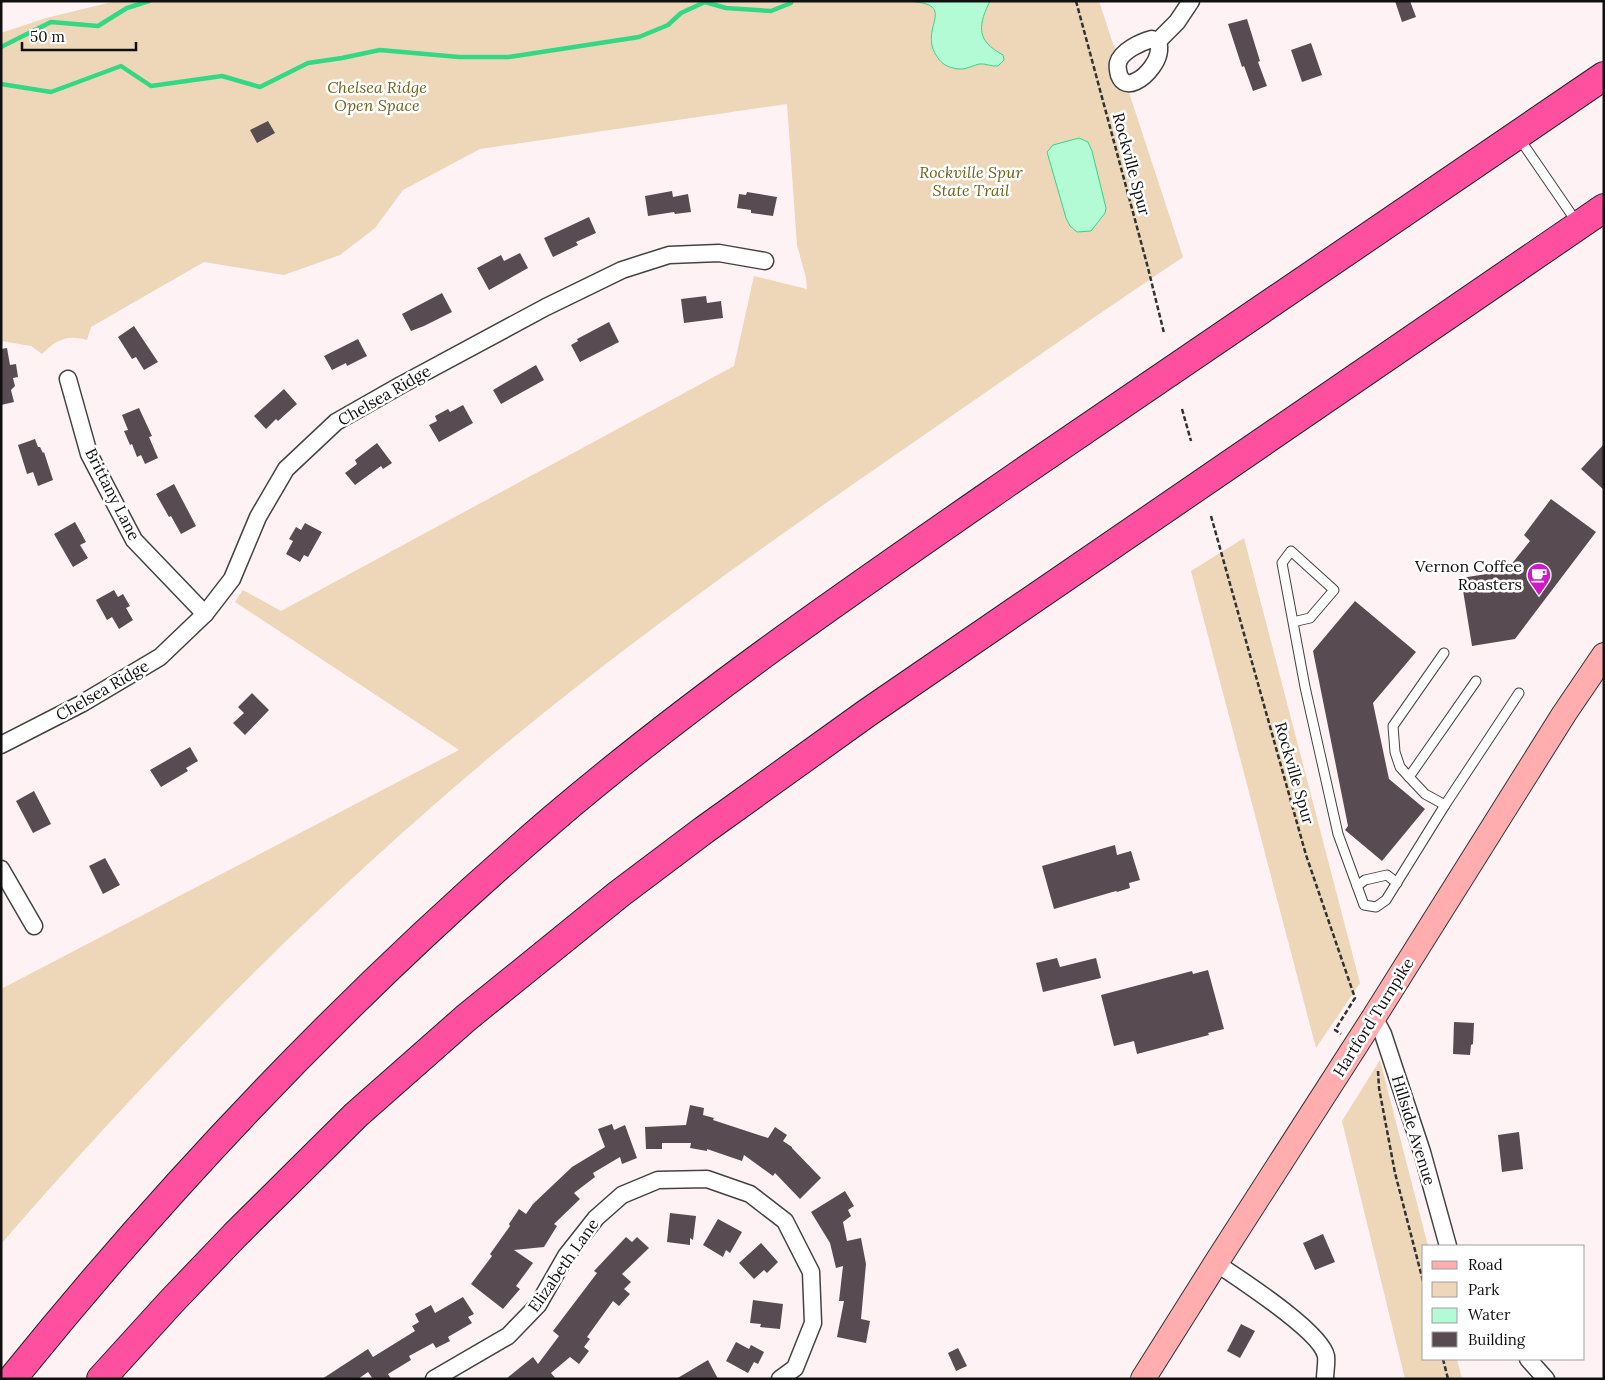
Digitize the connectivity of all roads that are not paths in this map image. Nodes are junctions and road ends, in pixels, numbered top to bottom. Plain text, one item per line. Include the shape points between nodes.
1 (1191, 1) edge
2 (1158, 41) dead end
3 (1604, 76) edge
4 (1517, 135) junction
5 (1604, 208) edge
6 (1579, 225) junction
7 (765, 261) dead end
8 (68, 379) dead end
9 (205, 614) junction
10 (1293, 622) junction
11 (1444, 653) dead end
12 (1604, 655) edge
13 (1476, 681) dead end
14 (1519, 693) dead end
15 (1, 744) edge
16 (1409, 777) junction
17 (1446, 805) junction
18 (1, 869) edge
19 (1397, 883) junction
20 (1357, 886) junction
21 (34, 926) dead end
22 (1374, 1017) junction
23 (1448, 1245) edge
24 (1216, 1263) junction
25 (1529, 1360) edge
26 (12, 1379) edge
27 (101, 1379) edge
28 (434, 1379) edge
29 (780, 1379) edge
30 (1143, 1379) edge
31 (1325, 1379) edge
32 (1546, 1379) edge

1 - 2 street
3 - 4 highway
4 - 6 lane
4 - 26 highway via 870,578 734,676 589,789 418,940 266,1090 136,1232
5 - 6 highway
6 - 27 highway via 867,713 619,894 466,1018 356,1115 170,1302
7 - 9 street, Chelsea Ridge via 719,253 669,255 622,270 546,307 336,422 286,469 258,517 232,579
8 - 9 street, Brittany Lane via 90,454 134,540
9 - 15 street, Chelsea Ridge via 160,657 81,704
10 - 10 lane via 1282,563 1291,551 1334,590 1310,618
10 - 20 lane via 1338,834
11 - 16 lane via 1392,726 1400,768
12 - 22 main road, Hartford Turnpike
13 - 16 lane
14 - 17 lane
16 - 17 lane via 1425,794
17 - 19 lane
18 - 21 street
19 - 20 lane via 1387,874 1365,880
19 - 20 lane via 1386,900 1376,907 1364,905
22 - 23 street, Hillside Avenue via 1383,1034 1422,1152
22 - 24 main road, Hartford Turnpike
24 - 30 main road, Hartford Turnpike
24 - 31 street via 1314,1336 1326,1355
25 - 32 street
28 - 29 street, Elizabeth Lane via 508,1336 538,1305 566,1256 596,1218 622,1195 658,1180 707,1179 750,1194 785,1221 811,1272 813,1323 795,1368

